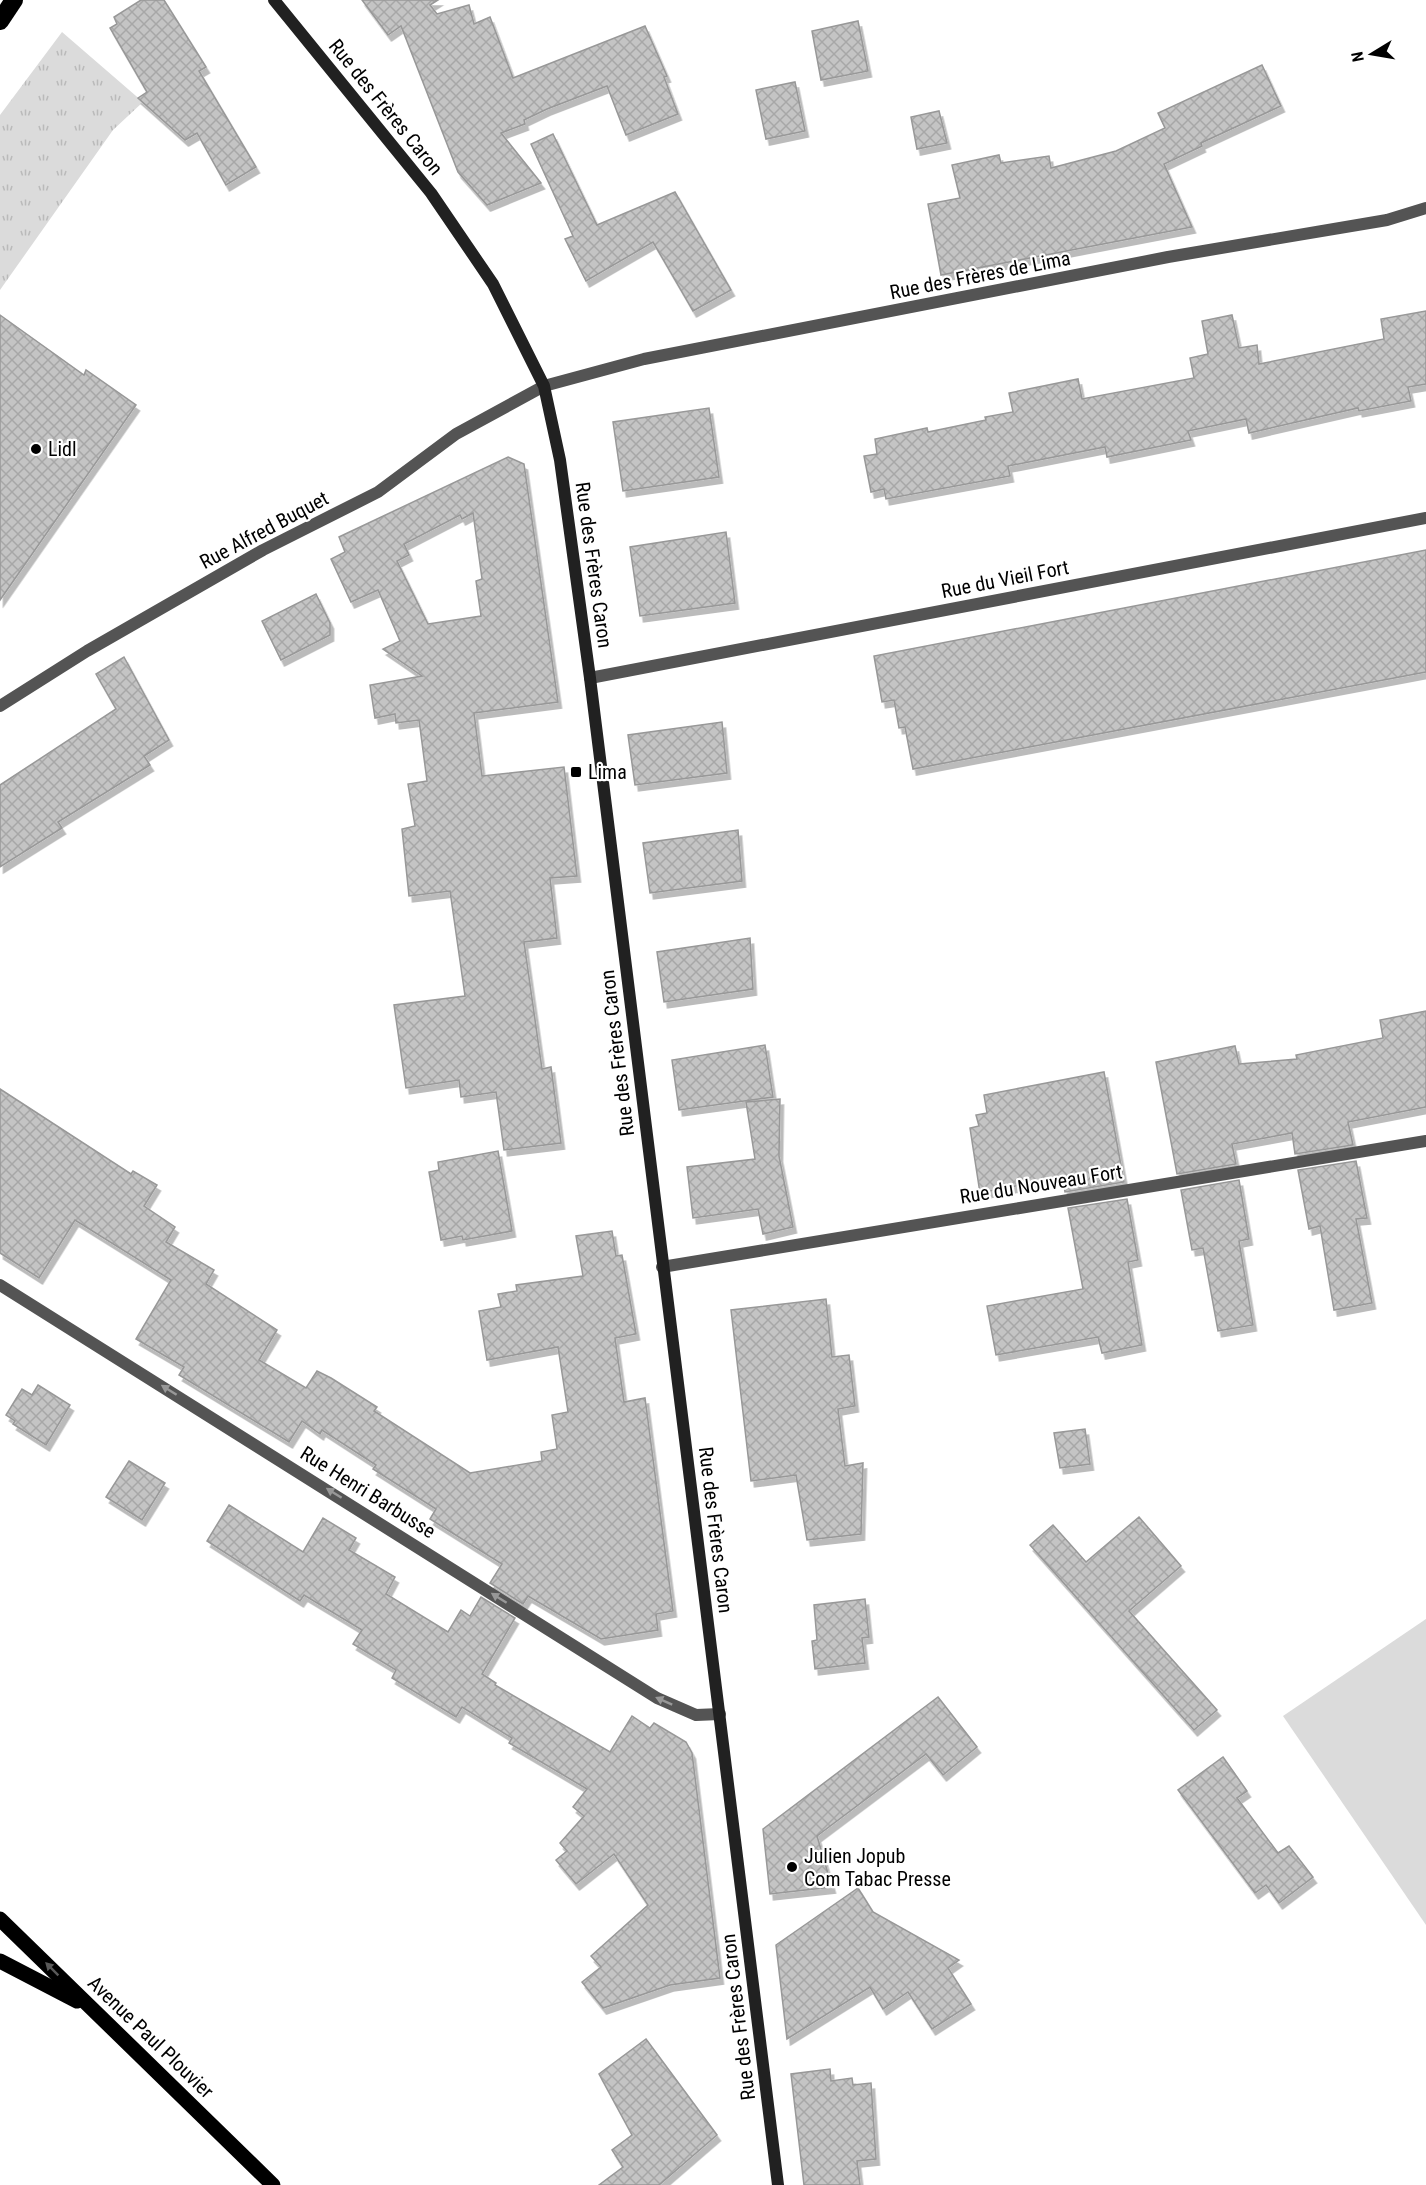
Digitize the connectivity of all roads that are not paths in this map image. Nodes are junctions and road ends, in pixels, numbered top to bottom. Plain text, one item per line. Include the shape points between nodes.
1 (14, 0) edge
2 (274, 0) edge
3 (0, 21) edge
4 (1426, 208) edge
5 (543, 386) junction
6 (1426, 518) edge
7 (590, 678) junction
8 (0, 706) edge
9 (1426, 1141) edge
10 (662, 1267) junction
11 (0, 1285) edge
12 (720, 1714) junction
13 (0, 1919) edge
14 (0, 1961) edge
15 (93, 2010) junction
16 (273, 2185) edge
17 (778, 2185) edge

1 - 3 highway
2 - 5 main road, Rue des Frères Caron via 431,193 493,284
4 - 5 street, Rue des Frères de Lima via 1387,219 1168,257 644,359
5 - 7 main road, Rue des Frères Caron via 560,460
5 - 8 street, Rue Alfred Buquet via 456,434 378,492 263,550
6 - 7 street, Rue du Vieil Fort
7 - 10 main road, Rue des Frères Caron
9 - 10 street, Rue du Nouveau Fort
10 - 12 main road, Rue des Frères Caron
12 -> 11 street, Rue Henri Barbusse via 696,1715 657,1698
12 - 17 main road, Rue des Frères Caron
15 -> 13 main road, Avenue Paul Plouvier
14 - 15 main road
15 - 16 main road, Avenue Paul Plouvier

